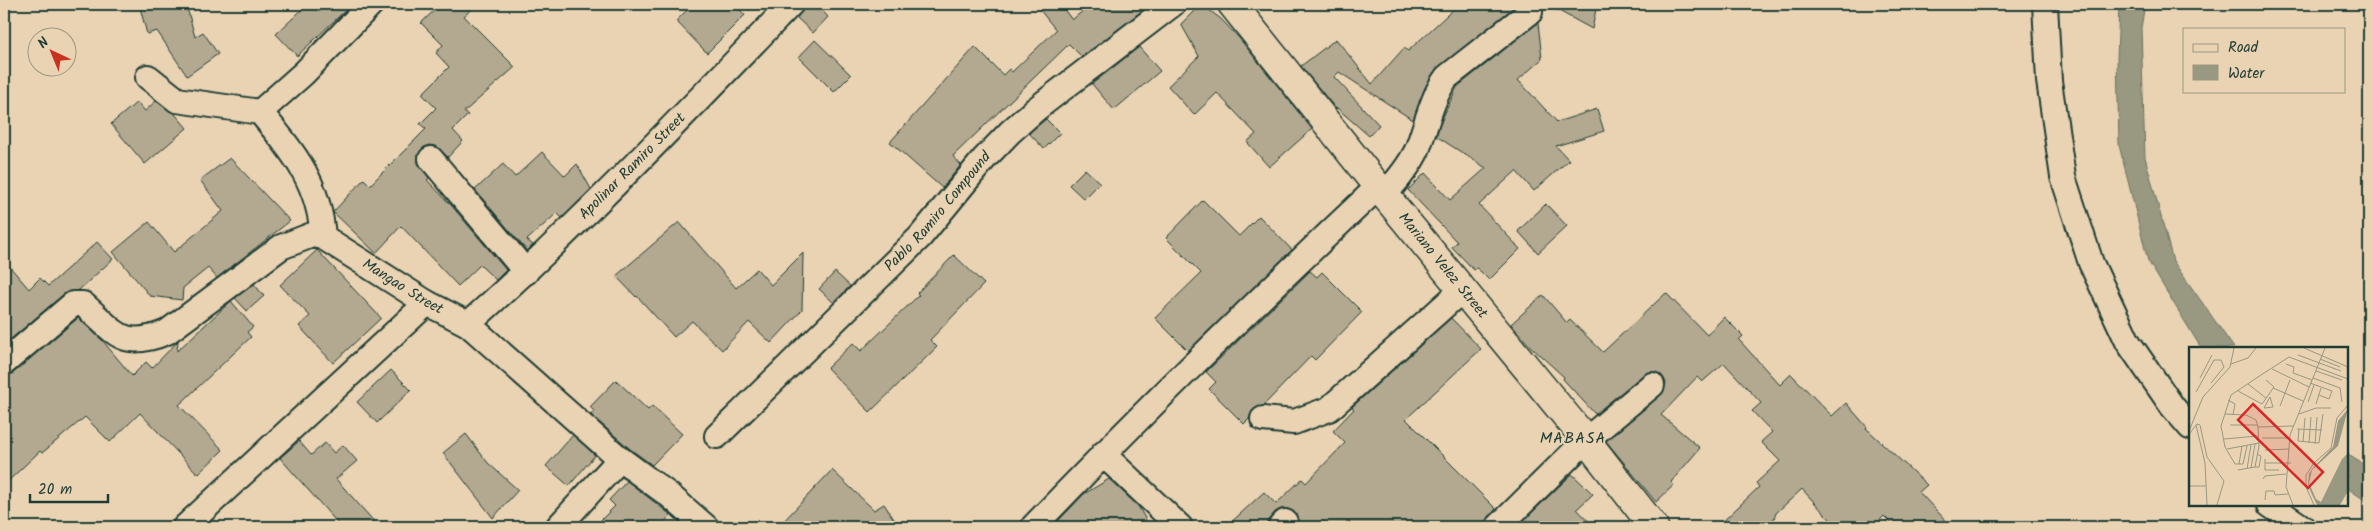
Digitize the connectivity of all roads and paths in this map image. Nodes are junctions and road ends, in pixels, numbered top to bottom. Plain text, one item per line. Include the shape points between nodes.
1 (371, 4) edge
2 (791, 4) edge
3 (1173, 4) edge
4 (1232, 4) edge
5 (2045, 4) edge
6 (1530, 12) dead end
7 (148, 77) dead end
8 (260, 112) junction
9 (431, 159) dead end
10 (1381, 191) junction
11 (323, 237) junction
12 (526, 272) junction
13 (1462, 290) junction
14 (427, 303) junction
15 (468, 324) junction
16 (4, 363) edge
17 (1652, 385) dead end
18 (1263, 419) dead end
19 (2189, 426) edge
20 (717, 436) dead end
21 (1586, 440) junction
22 (1103, 454) junction
23 (620, 459) junction
24 (2271, 506) edge
25 (185, 527) edge
26 (558, 527) edge
27 (706, 527) edge
28 (1033, 527) edge
29 (1180, 527) edge
30 (1498, 527) edge
31 (1654, 527) edge
32 (2302, 527) edge

1 - 8 street via 304,73
2 - 12 street, Apolinar Ramiro Street via 662,139
3 - 20 street, Pablo Ramiro Compound via 1010,132 920,237
4 - 10 street, Mariano Velez Street
5 - 19 street via 2049,81 2063,177 2091,264 2128,342
6 - 10 street via 1447,77 1439,87 1416,151 1403,174
7 - 8 street via 178,100
8 - 11 street via 305,171 321,212
9 - 12 street
10 - 13 street, Mariano Velez Street
10 - 22 street via 1259,298
11 - 14 street, Mangao Street
11 - 16 street via 312,235 282,247 167,332 148,340 122,338 82,304 73,304
12 - 15 street, Apolinar Ramiro Street
13 - 18 street via 1329,409 1294,422
13 - 21 street, Mariano Velez Street
14 - 15 street, Mangao Street
14 - 25 street
15 - 23 street, Mangao Street
17 - 21 street
21 - 30 street
21 - 31 street, Mariano Velez Street
22 - 28 street
22 - 29 street
23 - 26 street
23 - 27 street, Mangao Street
24 - 32 street

